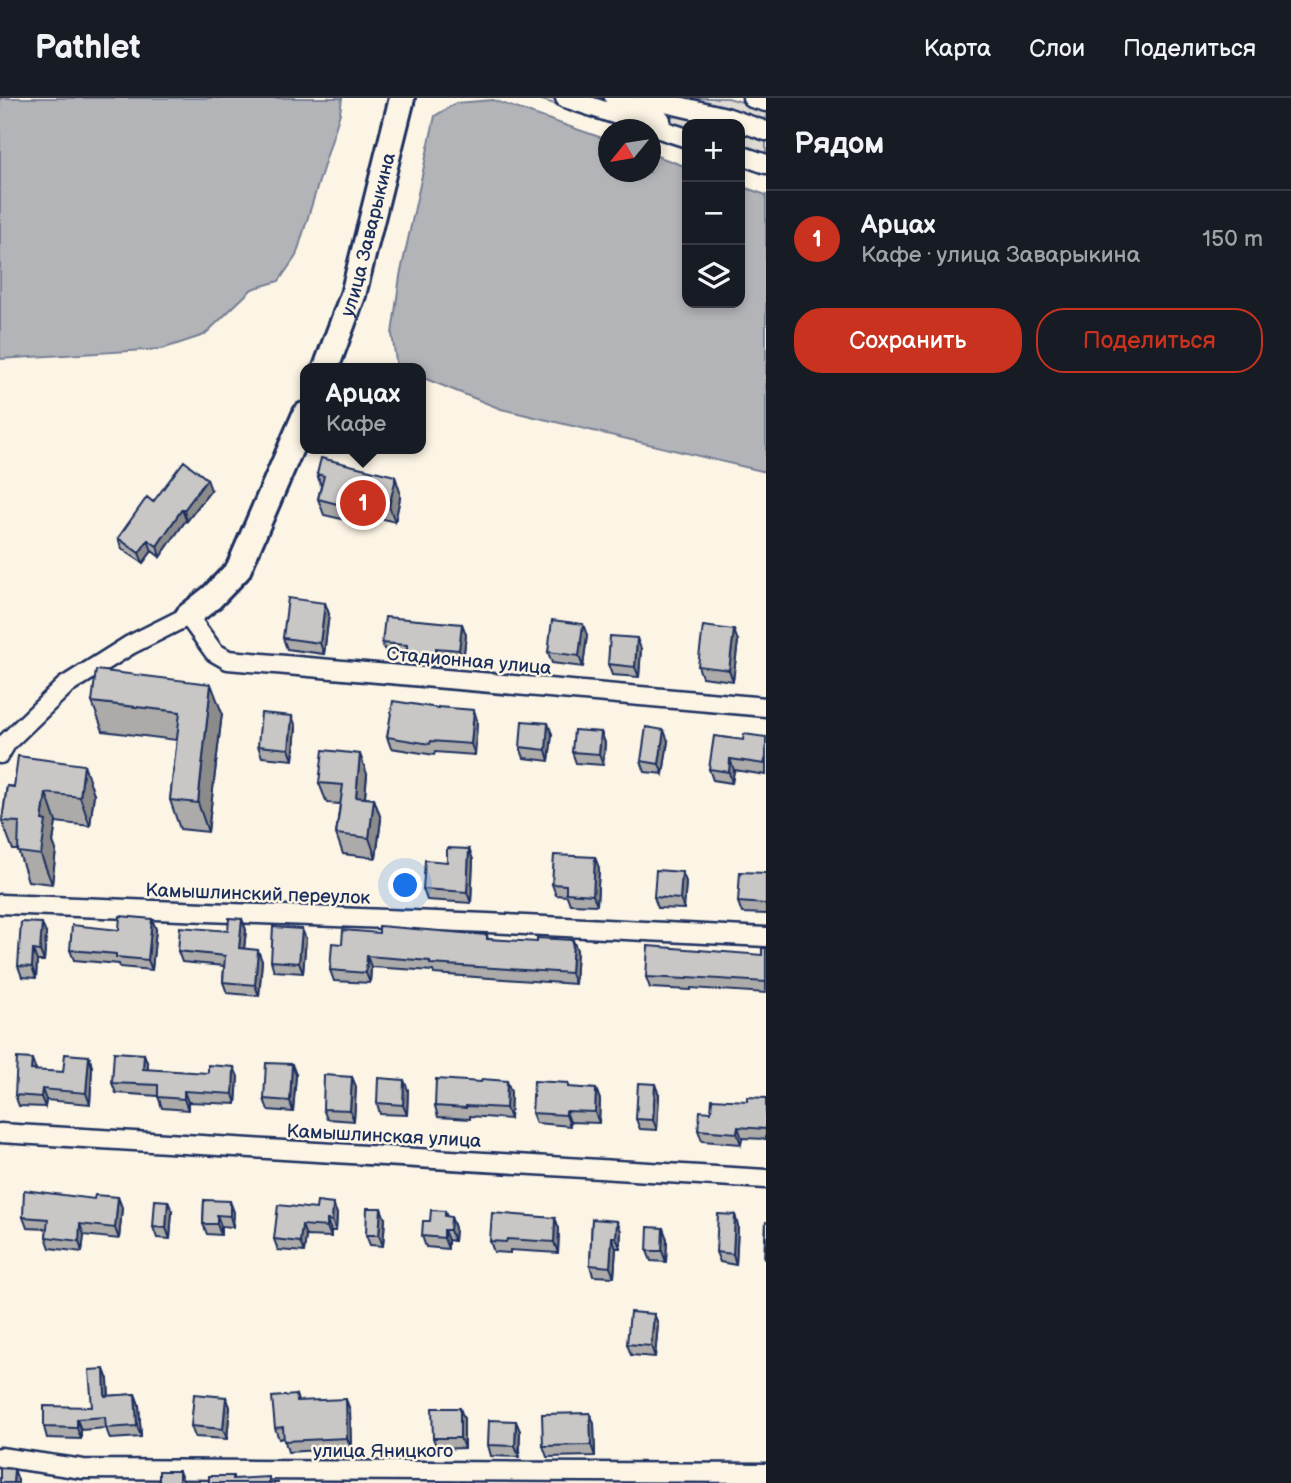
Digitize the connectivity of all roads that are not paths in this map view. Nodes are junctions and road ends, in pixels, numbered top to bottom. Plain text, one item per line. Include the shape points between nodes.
1 (402, 98) edge
2 (565, 98) edge
3 (614, 98) edge
4 (752, 98) edge
5 (641, 102) edge
6 (766, 102) edge
7 (766, 131) edge
8 (682, 132) edge
9 (682, 134) edge
10 (745, 153) edge
11 (766, 153) edge
12 (745, 155) edge
13 (766, 164) edge
14 (328, 363) edge
15 (300, 427) edge
16 (188, 616) junction
17 (766, 707) edge
18 (0, 754) edge
19 (0, 904) edge
20 (766, 937) edge
21 (0, 1133) edge
22 (766, 1178) edge
23 (0, 1457) edge
24 (766, 1473) edge

1 - 14 street, улица Заварыкина via 353,295
2 - 9 street
3 - 5 street
4 - 6 street
5 - 7 street via 726,117
5 - 8 street
10 - 11 street
12 - 13 street
15 - 16 street via 238,570
16 - 17 street, Стадионная улица via 214,652 228,660
16 - 18 street via 65,686 7,741
19 - 20 street, Камышлинский переулок
21 - 22 street, Камышлинская улица
23 - 24 street, улица Яницкого via 83,1469

